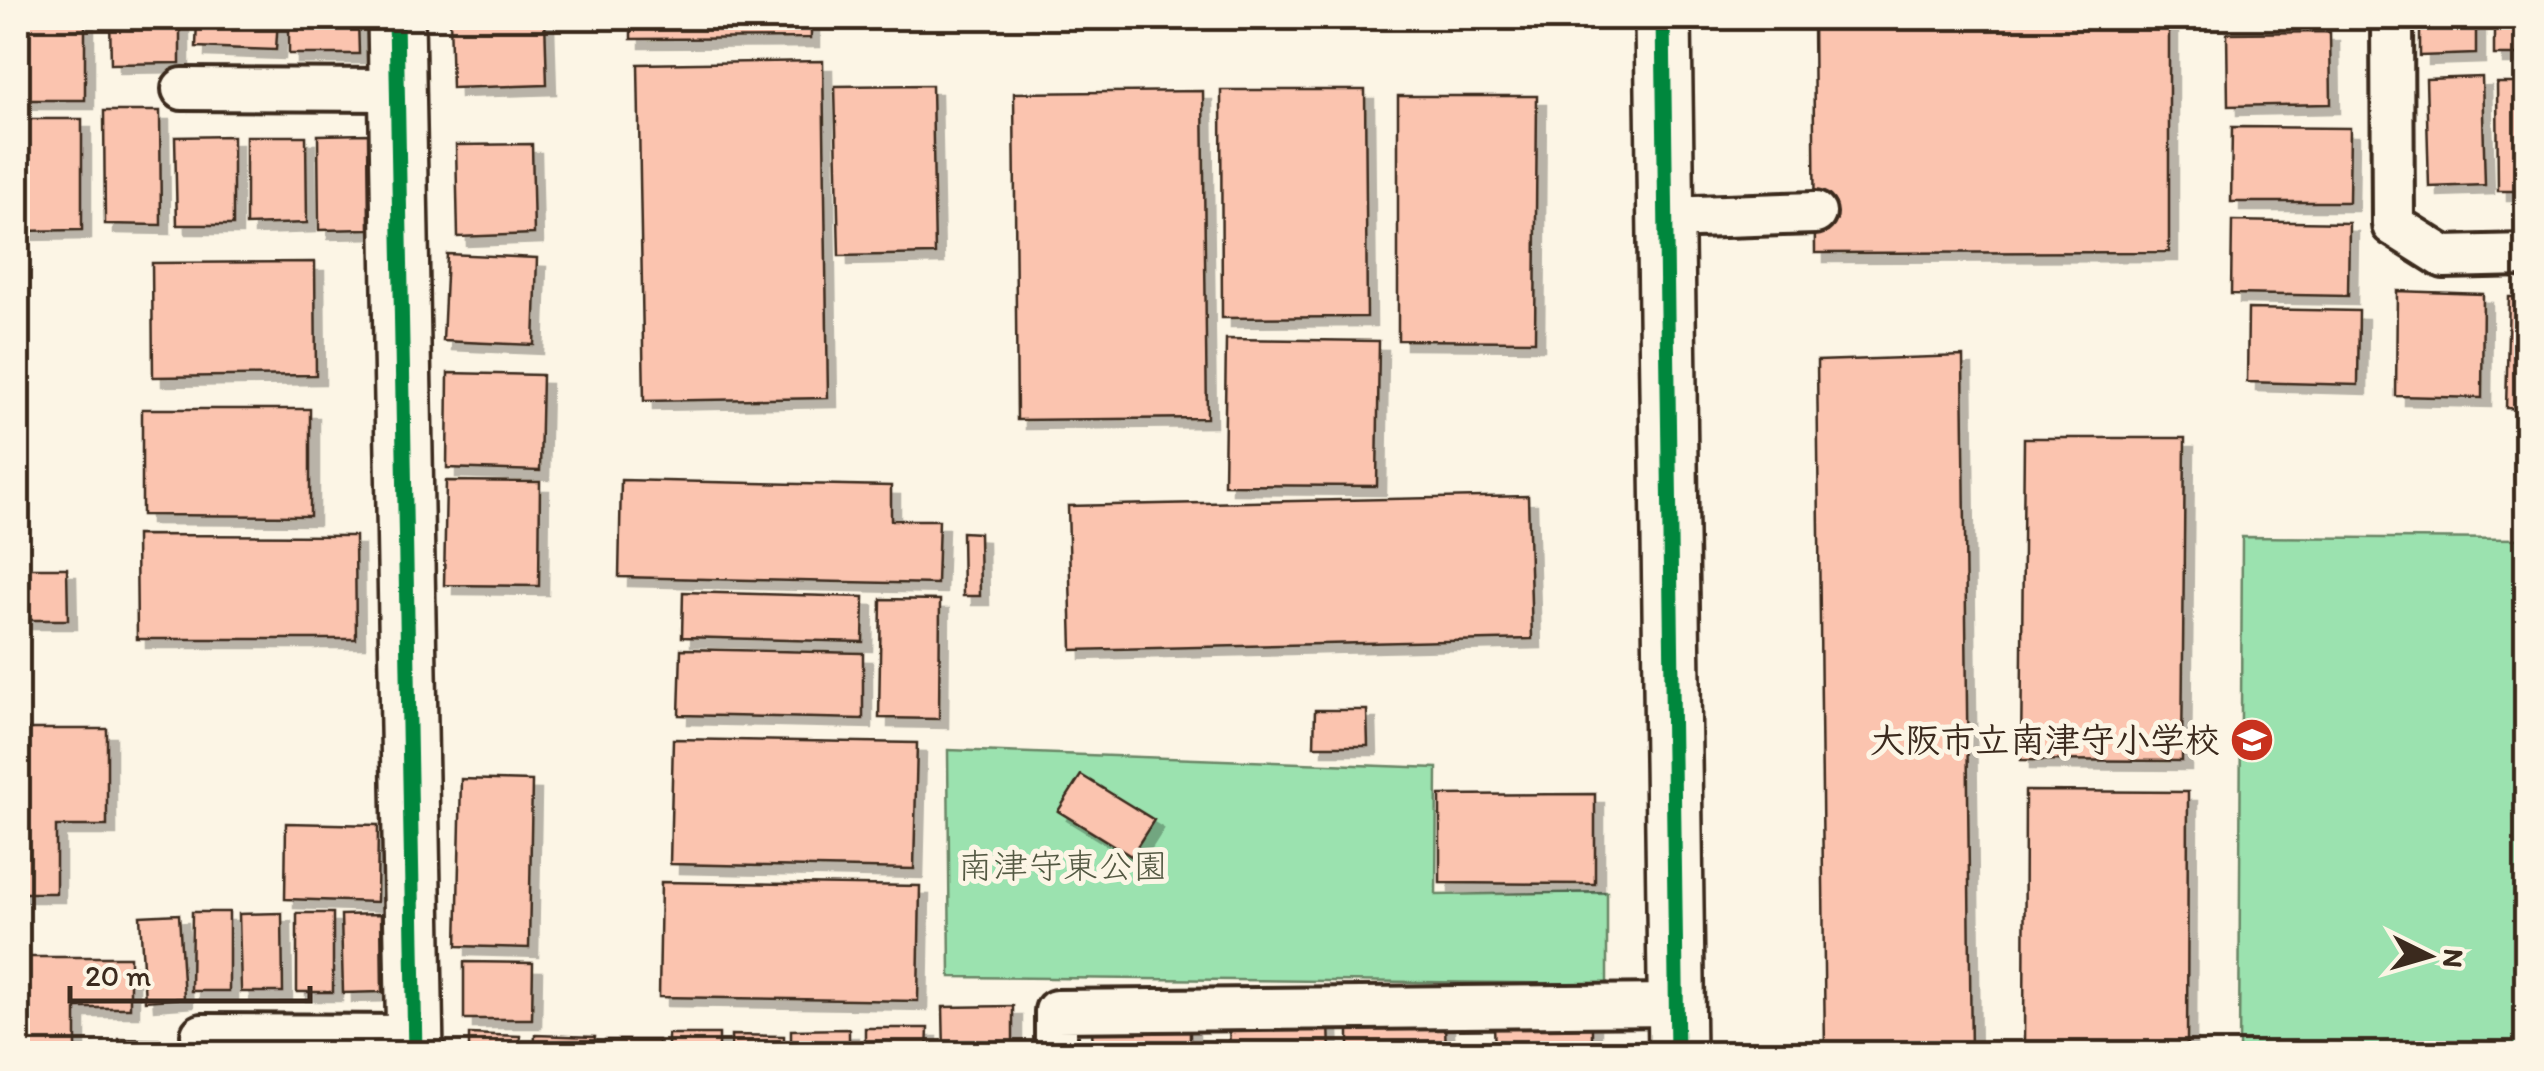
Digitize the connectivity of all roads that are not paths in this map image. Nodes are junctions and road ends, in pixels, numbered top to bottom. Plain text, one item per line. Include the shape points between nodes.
1 (396, 18) edge
2 (1663, 18) edge
3 (2392, 18) edge
4 (184, 89) dead end
5 (397, 90) junction
6 (1815, 213) dead end
7 (1666, 218) junction
8 (2526, 255) edge
9 (1677, 1030) edge
10 (202, 1036) dead end
11 (414, 1045) edge
12 (1056, 1054) edge

1 - 5 street
2 - 7 street
3 - 8 lane via 2393,225 2444,257
4 - 5 lane
5 - 11 street
6 - 7 lane
7 - 9 street
9 - 12 lane via 1056,1011
10 - 11 lane

